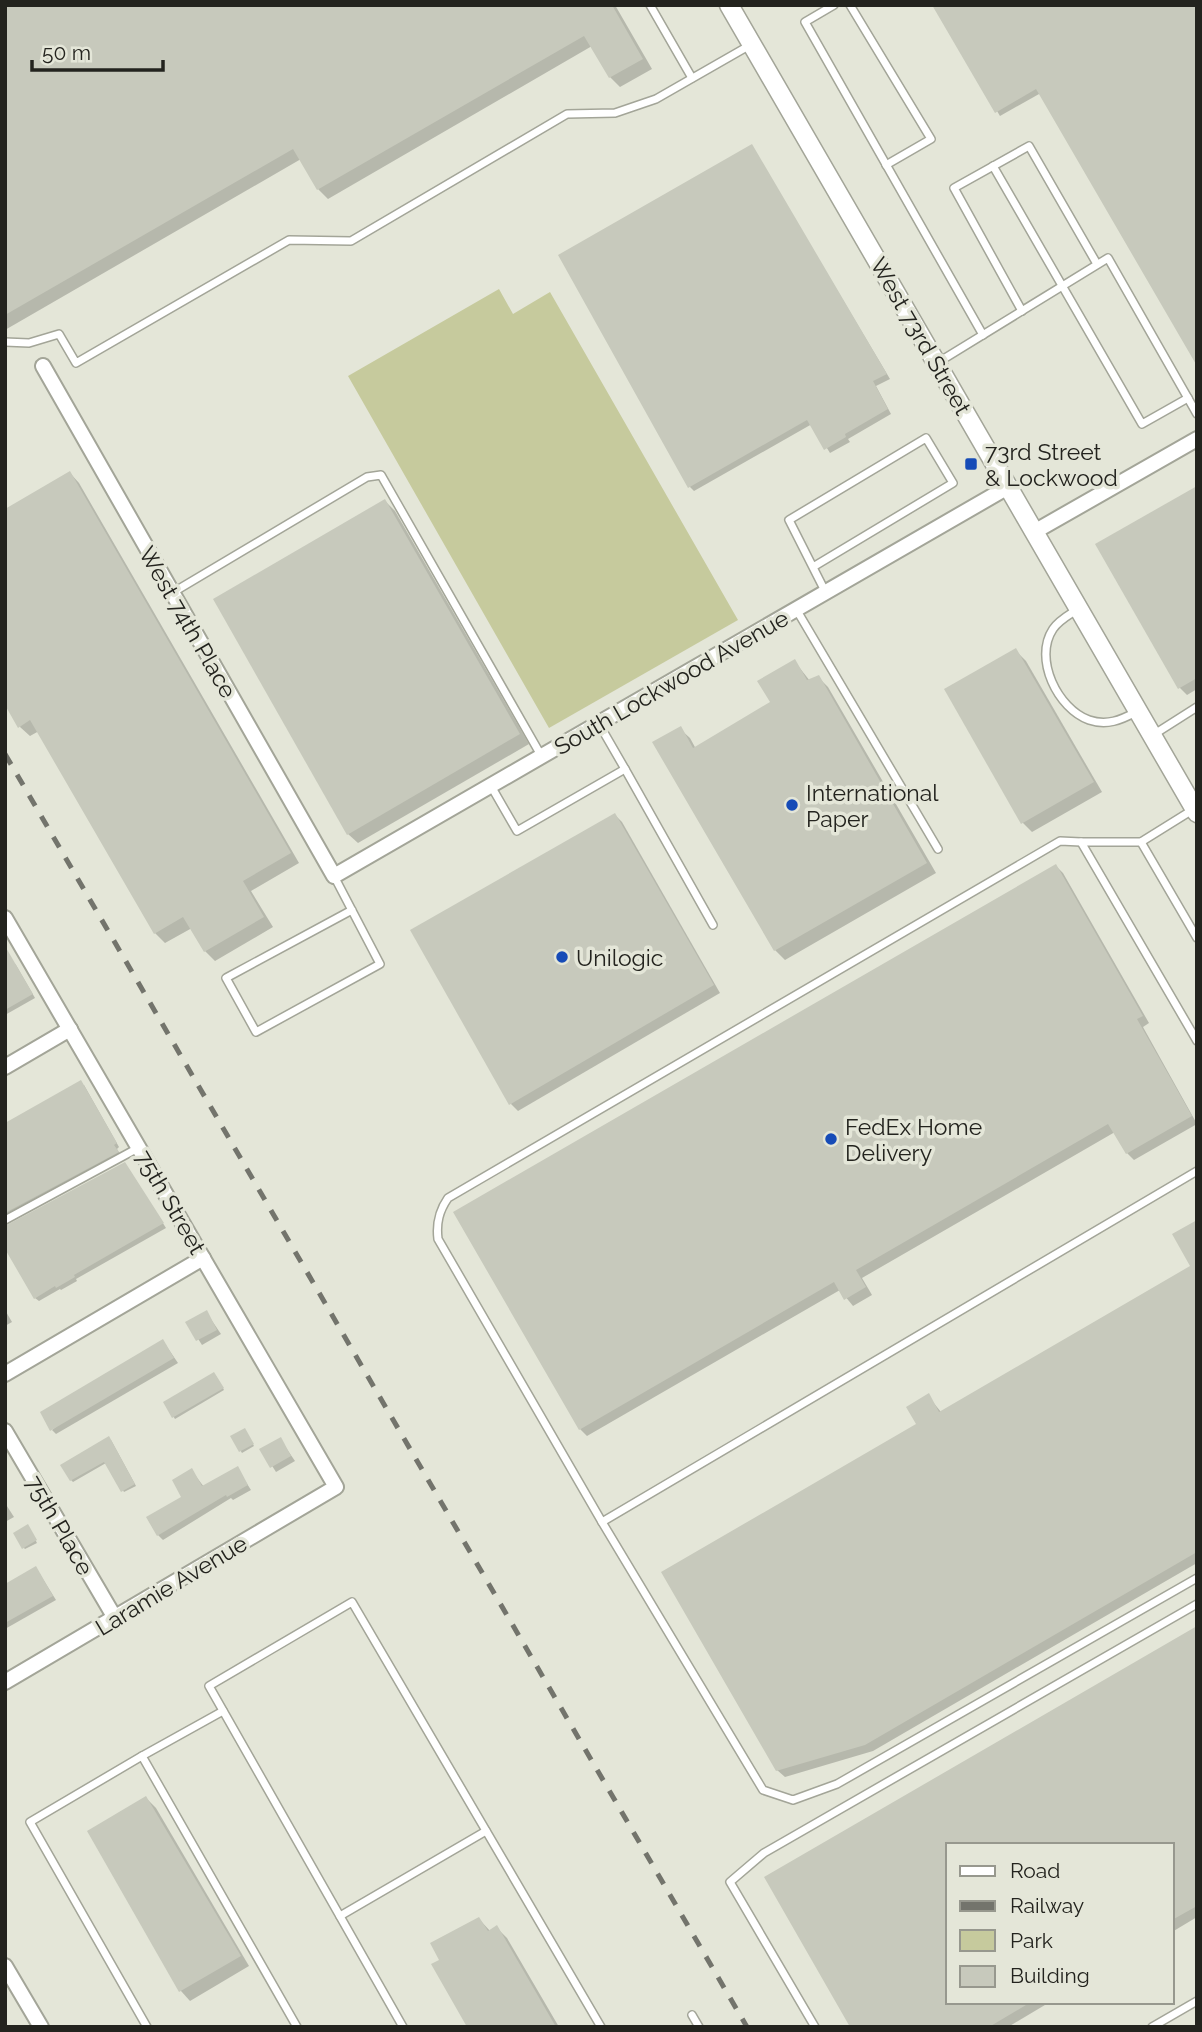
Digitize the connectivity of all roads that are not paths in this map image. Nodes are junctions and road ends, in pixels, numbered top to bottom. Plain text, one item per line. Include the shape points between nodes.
1 (650, 5) edge
2 (729, 5) edge
3 (834, 5) edge
4 (850, 5) edge
5 (752, 44) junction
6 (692, 78) junction
7 (886, 165) junction
8 (993, 166) junction
9 (1097, 264) junction
10 (1063, 285) junction
11 (1022, 310) junction
12 (984, 335) junction
13 (5, 342) edge
14 (937, 364) junction
15 (43, 366) dead end
16 (1188, 398) junction
17 (1197, 414) edge
18 (1197, 439) edge
19 (1008, 487) junction
20 (1034, 532) junction
21 (813, 567) junction
22 (171, 593) junction
23 (826, 593) junction
24 (1078, 608) junction
25 (796, 610) junction
26 (1197, 707) edge
27 (1138, 711) junction
28 (599, 724) junction
29 (1152, 736) junction
30 (542, 757) junction
31 (625, 769) junction
32 (491, 786) junction
33 (1196, 811) edge
34 (1081, 842) junction
35 (1141, 842) junction
36 (938, 849) dead end
37 (334, 876) junction
38 (352, 909) junction
39 (5, 918) edge
40 (712, 925) dead end
41 (1197, 938) edge
42 (70, 1029) junction
43 (1197, 1041) edge
44 (5, 1067) edge
45 (139, 1147) junction
46 (1197, 1171) edge
47 (5, 1220) edge
48 (203, 1258) junction
49 (5, 1374) edge
50 (5, 1431) edge
51 (336, 1487) joint
52 (602, 1522) junction
53 (1197, 1578) edge
54 (1197, 1604) edge
55 (115, 1618) junction
56 (5, 1682) edge
57 (223, 1710) junction
58 (142, 1756) junction
59 (486, 1831) junction
60 (340, 1916) junction
61 (5, 1966) edge
62 (1197, 2001) edge
63 (692, 2015) dead end
64 (402, 2026) edge
65 (41, 2027) edge
66 (147, 2027) edge
67 (297, 2027) edge
68 (601, 2027) edge
69 (699, 2027) edge
70 (816, 2027) edge
71 (1153, 2027) edge

1 - 6 lane
2 - 5 street, West 73rd Street
3 - 7 lane via 805,22
4 - 7 lane via 931,139
5 - 6 lane
5 - 14 street, West 73rd Street
6 - 13 lane via 656,99 615,113 567,114 351,241 289,240 76,363 59,334 29,343
7 - 12 lane
8 - 9 lane via 1029,146
8 - 10 lane
8 - 11 lane via 954,188
9 - 10 lane
9 - 16 lane via 1108,258
10 - 11 lane
10 - 16 lane via 1142,424
11 - 12 lane
12 - 14 lane
14 - 19 street, West 73rd Street
15 - 22 street, West 74th Place
16 - 17 lane
18 - 20 street
19 - 20 street, West 73rd Street
19 - 23 street, South Lockwood Avenue
20 - 24 street, West 73rd Street
21 - 21 lane via 789,520 926,438 953,483
21 - 23 lane
22 - 30 lane via 367,477 381,475
22 - 37 street, West 74th Place
23 - 25 street, South Lockwood Avenue
24 - 27 street, West 73rd Street
24 - 27 lane via 1058,623 1046,643 1047,666 1061,695 1075,712 1096,721 1117,721
25 - 28 street, South Lockwood Avenue
25 - 36 lane
26 - 29 lane
27 - 29 street, West 73rd Street
28 - 30 street, South Lockwood Avenue
28 - 31 lane
29 - 33 street, West 73rd Street
30 - 32 street, South Lockwood Avenue
31 - 32 lane via 517,831
31 - 40 lane
32 - 37 street, South Lockwood Avenue
33 - 35 lane
34 - 35 lane
34 - 43 lane
34 - 52 lane via 1060,841 448,1198 440,1209 437,1228 442,1249
35 - 41 lane
37 - 38 lane
38 - 38 lane via 380,964 256,1032 226,978
39 - 42 street, 75th Street
42 - 44 street
42 - 45 street, 75th Street
45 - 47 lane
45 - 48 street, 75th Street
46 - 52 lane
48 - 49 street
48 - 51 street, 75th Street
50 - 55 street, 75th Place
51 - 55 street, Laramie Avenue
52 - 53 lane via 763,1790 793,1800 837,1784
54 - 70 lane via 764,1853 730,1882
55 - 56 street, Laramie Avenue
57 - 58 lane
57 - 59 lane via 209,1686 352,1602
57 - 60 lane
58 - 66 lane via 30,1822
58 - 67 lane
59 - 60 lane
59 - 68 lane
60 - 64 lane
61 - 65 street
62 - 71 lane
63 - 69 lane

